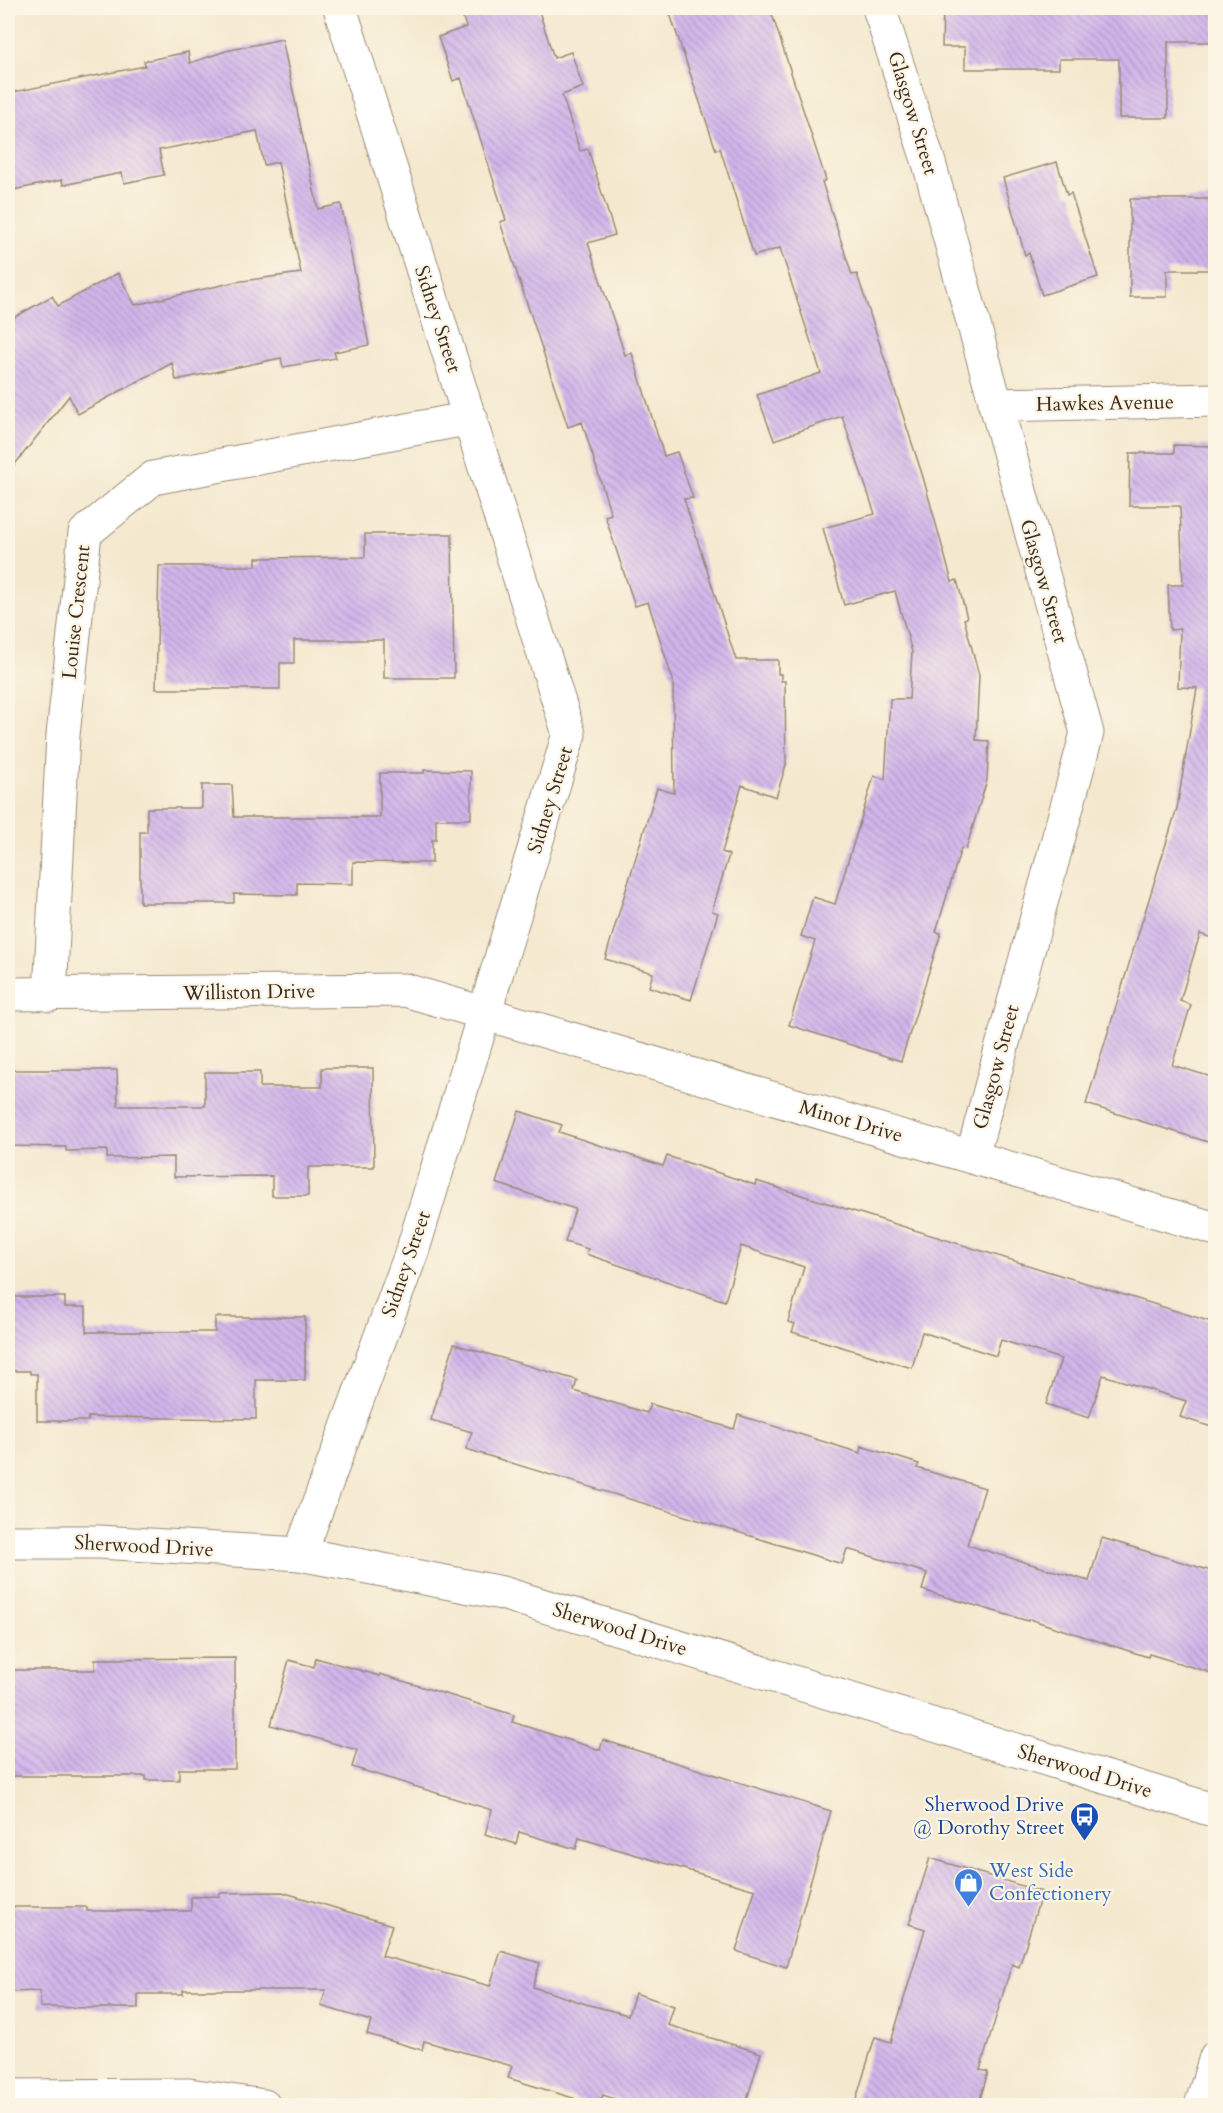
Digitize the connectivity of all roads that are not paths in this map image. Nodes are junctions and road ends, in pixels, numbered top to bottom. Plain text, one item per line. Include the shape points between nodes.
1 (340, 8) edge
2 (879, 8) edge
3 (1215, 400) edge
4 (995, 405) junction
5 (471, 418) junction
6 (8, 994) edge
7 (50, 995) junction
8 (487, 1012) junction
9 (972, 1157) junction
10 (1215, 1229) edge
11 (8, 1542) edge
12 (300, 1554) junction
13 (1215, 1811) edge
14 (1215, 2057) edge
15 (8, 2096) edge
16 (264, 2106) edge
17 (1201, 2106) edge

1 - 5 street, Sidney Street
2 - 4 street, Glasgow Street via 929,163
3 - 4 street, Hawkes Avenue
4 - 9 street, Glasgow Street via 1087,732
5 - 7 street, Louise Crescent via 153,478 85,532 63,735
5 - 8 street, Sidney Street via 569,734
6 - 7 street, Williston Drive
7 - 8 street, Williston Drive via 405,990
8 - 9 street, Minot Drive
8 - 12 street, Sidney Street via 413,1249
9 - 10 street, Minot Drive
11 - 12 street, Sherwood Drive via 99,1542
12 - 13 street, Sherwood Drive via 502,1593
14 - 17 street
15 - 16 street via 189,2095

